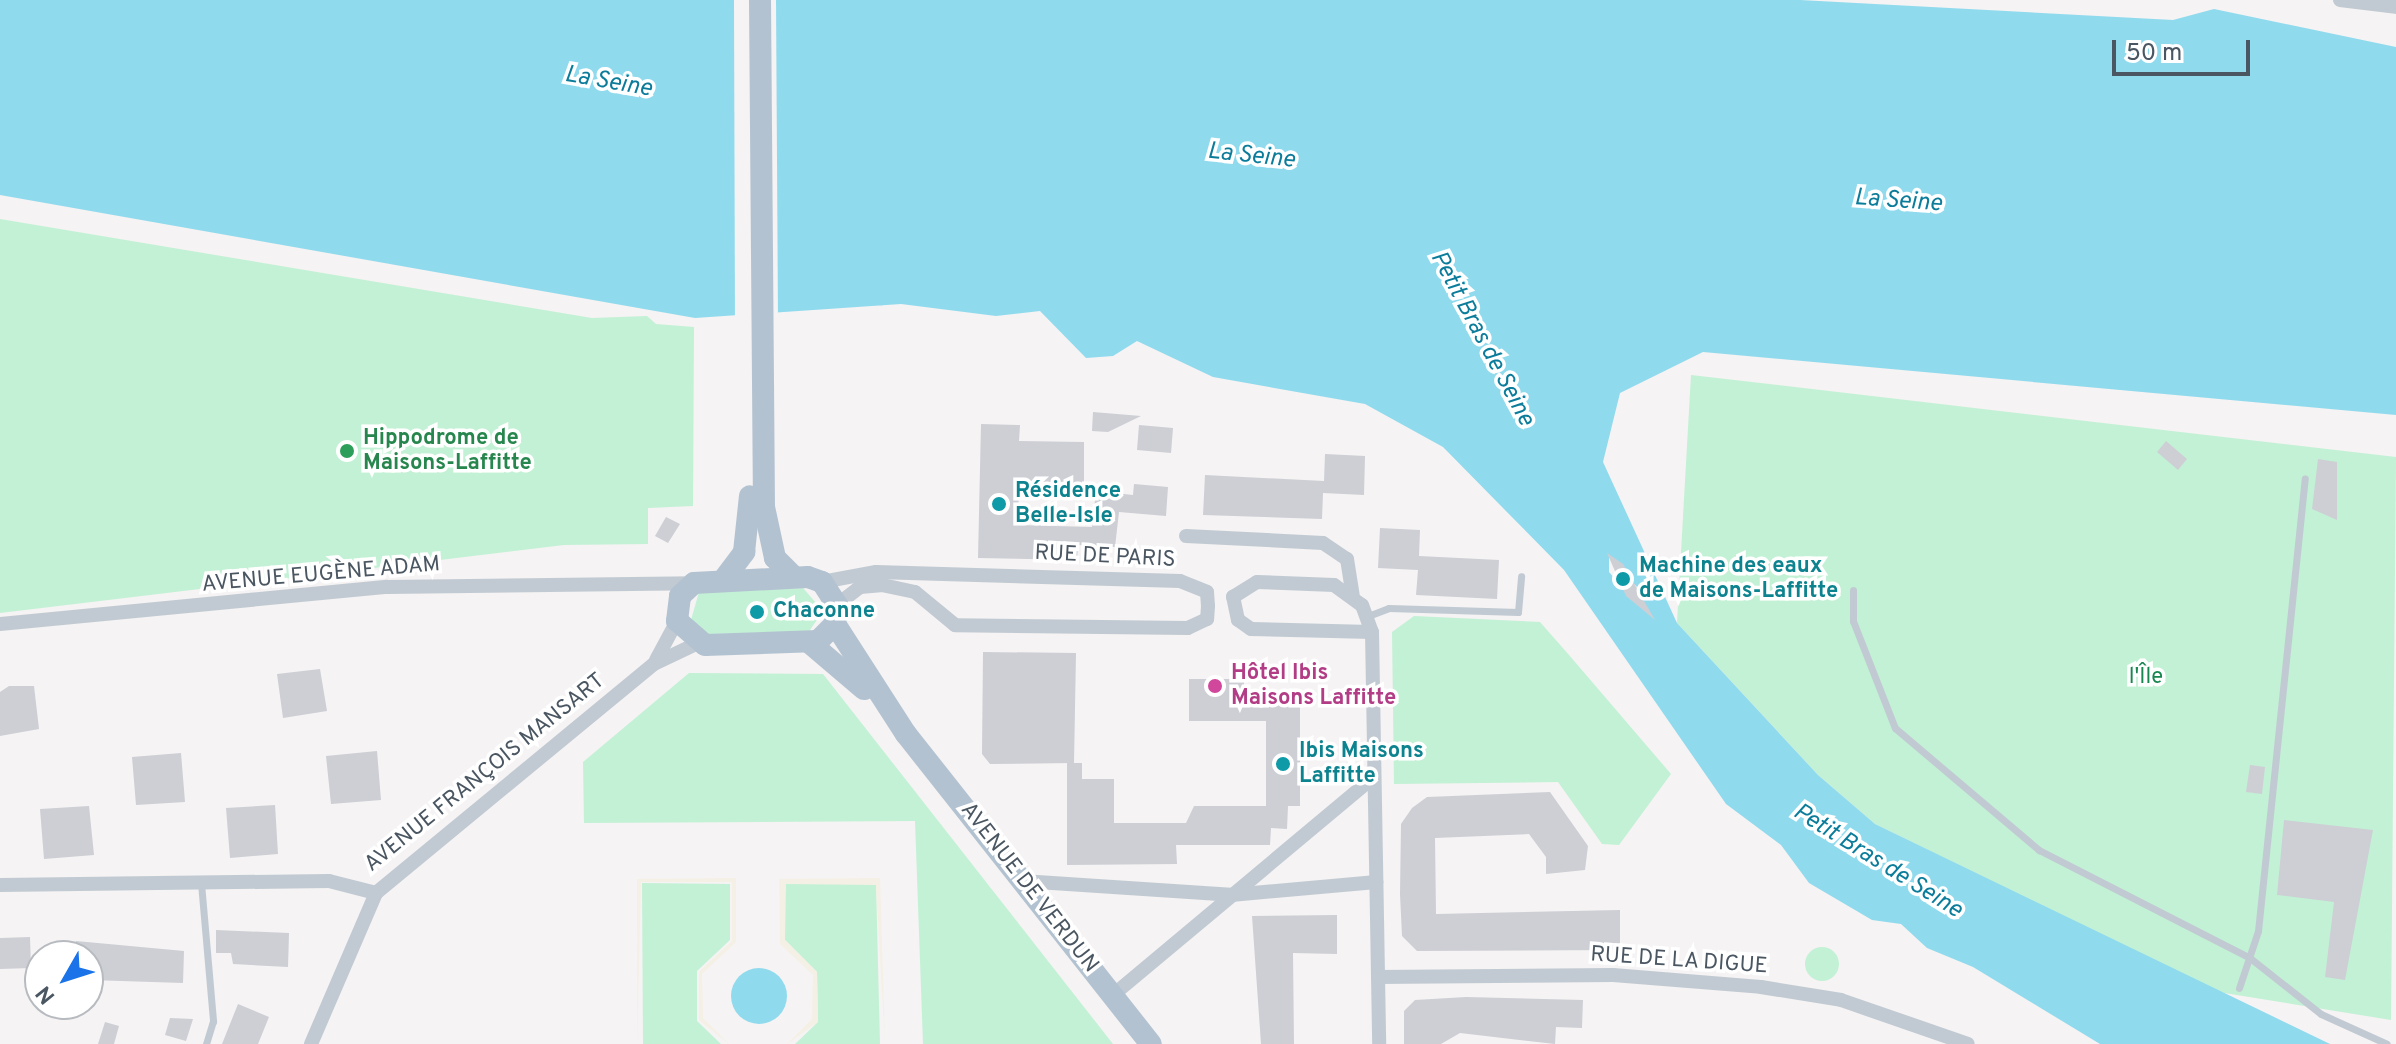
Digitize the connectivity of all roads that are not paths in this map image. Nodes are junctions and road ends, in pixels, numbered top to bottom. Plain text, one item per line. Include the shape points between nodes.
1 (749, 0) edge
2 (760, 0) edge
3 (2340, 0) edge
4 (2396, 7) edge
5 (758, 371) junction
6 (2305, 478) dead end
7 (1186, 536) dead end
8 (1521, 576) dead end
9 (794, 577) junction
10 (724, 579) junction
11 (822, 582) junction
12 (694, 583) junction
13 (646, 586) junction
14 (1853, 590) dead end
15 (1353, 595) junction
16 (836, 614) junction
17 (677, 616) junction
18 (1368, 616) junction
19 (0, 624) edge
20 (1372, 632) junction
21 (698, 643) junction
22 (810, 643) junction
23 (654, 664) junction
24 (906, 734) junction
25 (1374, 777) junction
26 (201, 881) junction
27 (1022, 881) junction
28 (1376, 882) junction
29 (0, 885) edge
30 (376, 893) junction
31 (1231, 895) junction
32 (2250, 958) junction
33 (1378, 977) junction
34 (2239, 988) dead end
35 (1113, 995) junction
36 (206, 1044) edge
37 (311, 1044) edge
38 (1151, 1044) edge
39 (1379, 1044) edge
40 (1968, 1044) edge
41 (2387, 1044) edge

1 - 5 main road
2 - 5 main road
3 - 4 street
5 - 9 main road via 766,530 779,566
5 - 10 main road via 749,527 739,564
6 - 32 lane
7 - 15 street via 1323,543 1347,559
8 - 18 lane via 1518,612 1389,608
9 - 10 main road
9 - 11 main road
10 - 12 main road
11 - 16 main road, AVENUE DE VERDUN
11 - 16 street, RUE DE PARIS via 876,572 1180,581 1207,592 1208,606 1207,619 1188,628 955,625 915,592 883,585 860,587
12 - 13 street, AVENUE EUGÈNE ADAM
12 - 17 main road
13 - 17 street
13 - 19 street, AVENUE EUGÈNE ADAM via 387,587
14 - 32 lane via 1853,621 1895,728 2039,850
15 - 18 street
15 - 20 street via 1323,583 1257,582 1233,597 1233,606 1251,629
16 - 22 main road
16 - 24 main road, AVENUE DE VERDUN
17 - 21 main road
17 - 23 street, AVENUE FRANÇOIS MANSART
18 - 20 street
20 - 25 street
21 - 22 main road
21 - 23 street, AVENUE FRANÇOIS MANSART
22 - 24 main road, AVENUE DE VERDUN
23 - 30 street, AVENUE FRANÇOIS MANSART
24 - 27 main road, AVENUE DE VERDUN
25 - 28 street
25 - 31 street
26 - 29 street, AVENUE FRANÇOIS MANSART
26 - 30 street, AVENUE FRANÇOIS MANSART via 329,881
26 - 36 lane via 213,1021
27 - 31 street
27 - 35 main road, AVENUE DE VERDUN
28 - 31 street
28 - 33 street
30 - 37 street
31 - 35 street
32 - 34 lane
32 - 41 lane via 2321,1014
33 - 39 street
33 - 40 street, RUE DE LA DIGUE via 1613,975 1749,986 1841,1000
35 - 38 main road, AVENUE DE VERDUN

